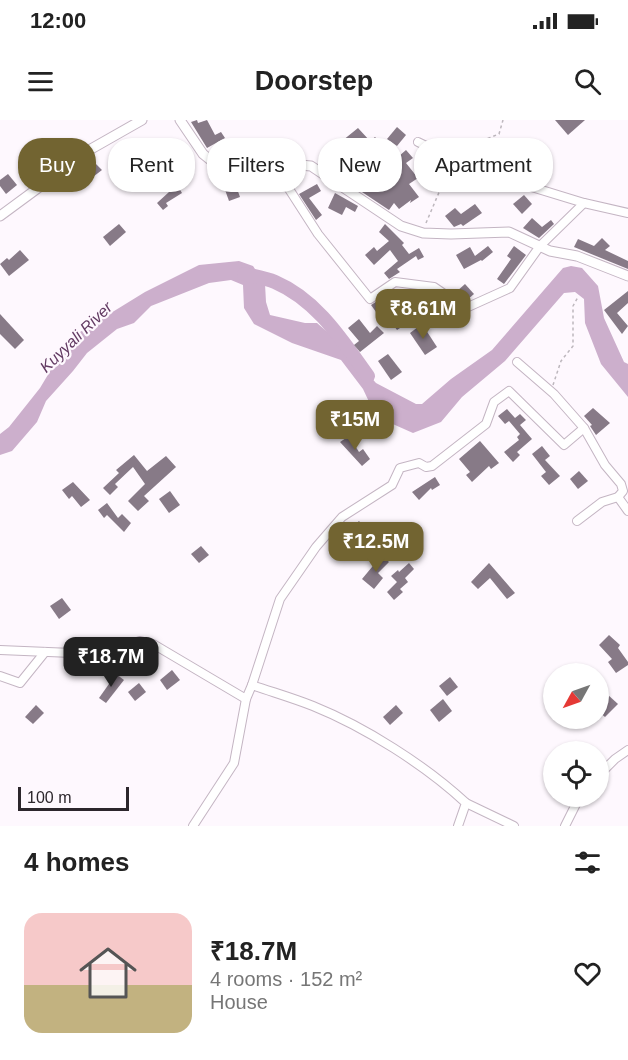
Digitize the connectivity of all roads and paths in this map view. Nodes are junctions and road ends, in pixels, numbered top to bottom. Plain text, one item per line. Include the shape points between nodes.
1 (142, 120) edge
2 (180, 120) edge
3 (503, 120) edge
4 (489, 138) edge
5 (207, 157) edge
6 (306, 166) edge
7 (291, 192) edge
8 (438, 192) edge
9 (544, 192) edge
10 (584, 203) junction
11 (628, 213) edge
12 (0, 216) edge
13 (423, 233) junction
14 (540, 246) junction
15 (628, 276) edge
16 (578, 297) dead end
17 (517, 362) dead end
18 (550, 391) junction
19 (584, 428) junction
20 (618, 498) junction
21 (628, 511) edge
22 (577, 521) dead end
23 (0, 650) edge
24 (45, 652) junction
25 (0, 676) edge
26 (252, 685) junction
27 (246, 699) junction
28 (628, 750) edge
29 (609, 765) edge
30 (466, 803) junction
31 (574, 807) edge
32 (193, 826) edge
33 (458, 826) edge
34 (514, 826) edge
35 (565, 826) edge

1 - 12 main road via 91,149
2 - 5 main road
3 - 4 path via 499,134
6 - 13 main road via 386,218
7 - 14 street via 318,234 370,299 395,282 434,287 468,307 510,288
8 - 13 path
9 - 10 street
10 - 11 street
10 - 14 street
13 - 14 main road via 509,232
14 - 15 main road
16 - 18 path via 573,306 573,345 561,361
17 - 18 street
18 - 19 street
19 - 20 street via 621,484 623,491
19 - 26 street via 564,445 509,391 494,402 486,424 432,466 419,463 400,468 392,485 342,517 280,599
20 - 21 street
20 - 22 street via 602,502
23 - 24 street
24 - 25 street via 20,683
24 - 27 street via 96,654 140,641 153,644
26 - 27 street
26 - 30 street via 314,707 383,741 442,781
27 - 32 street via 234,763
28 - 29 street
30 - 33 street
30 - 34 street
31 - 35 street

